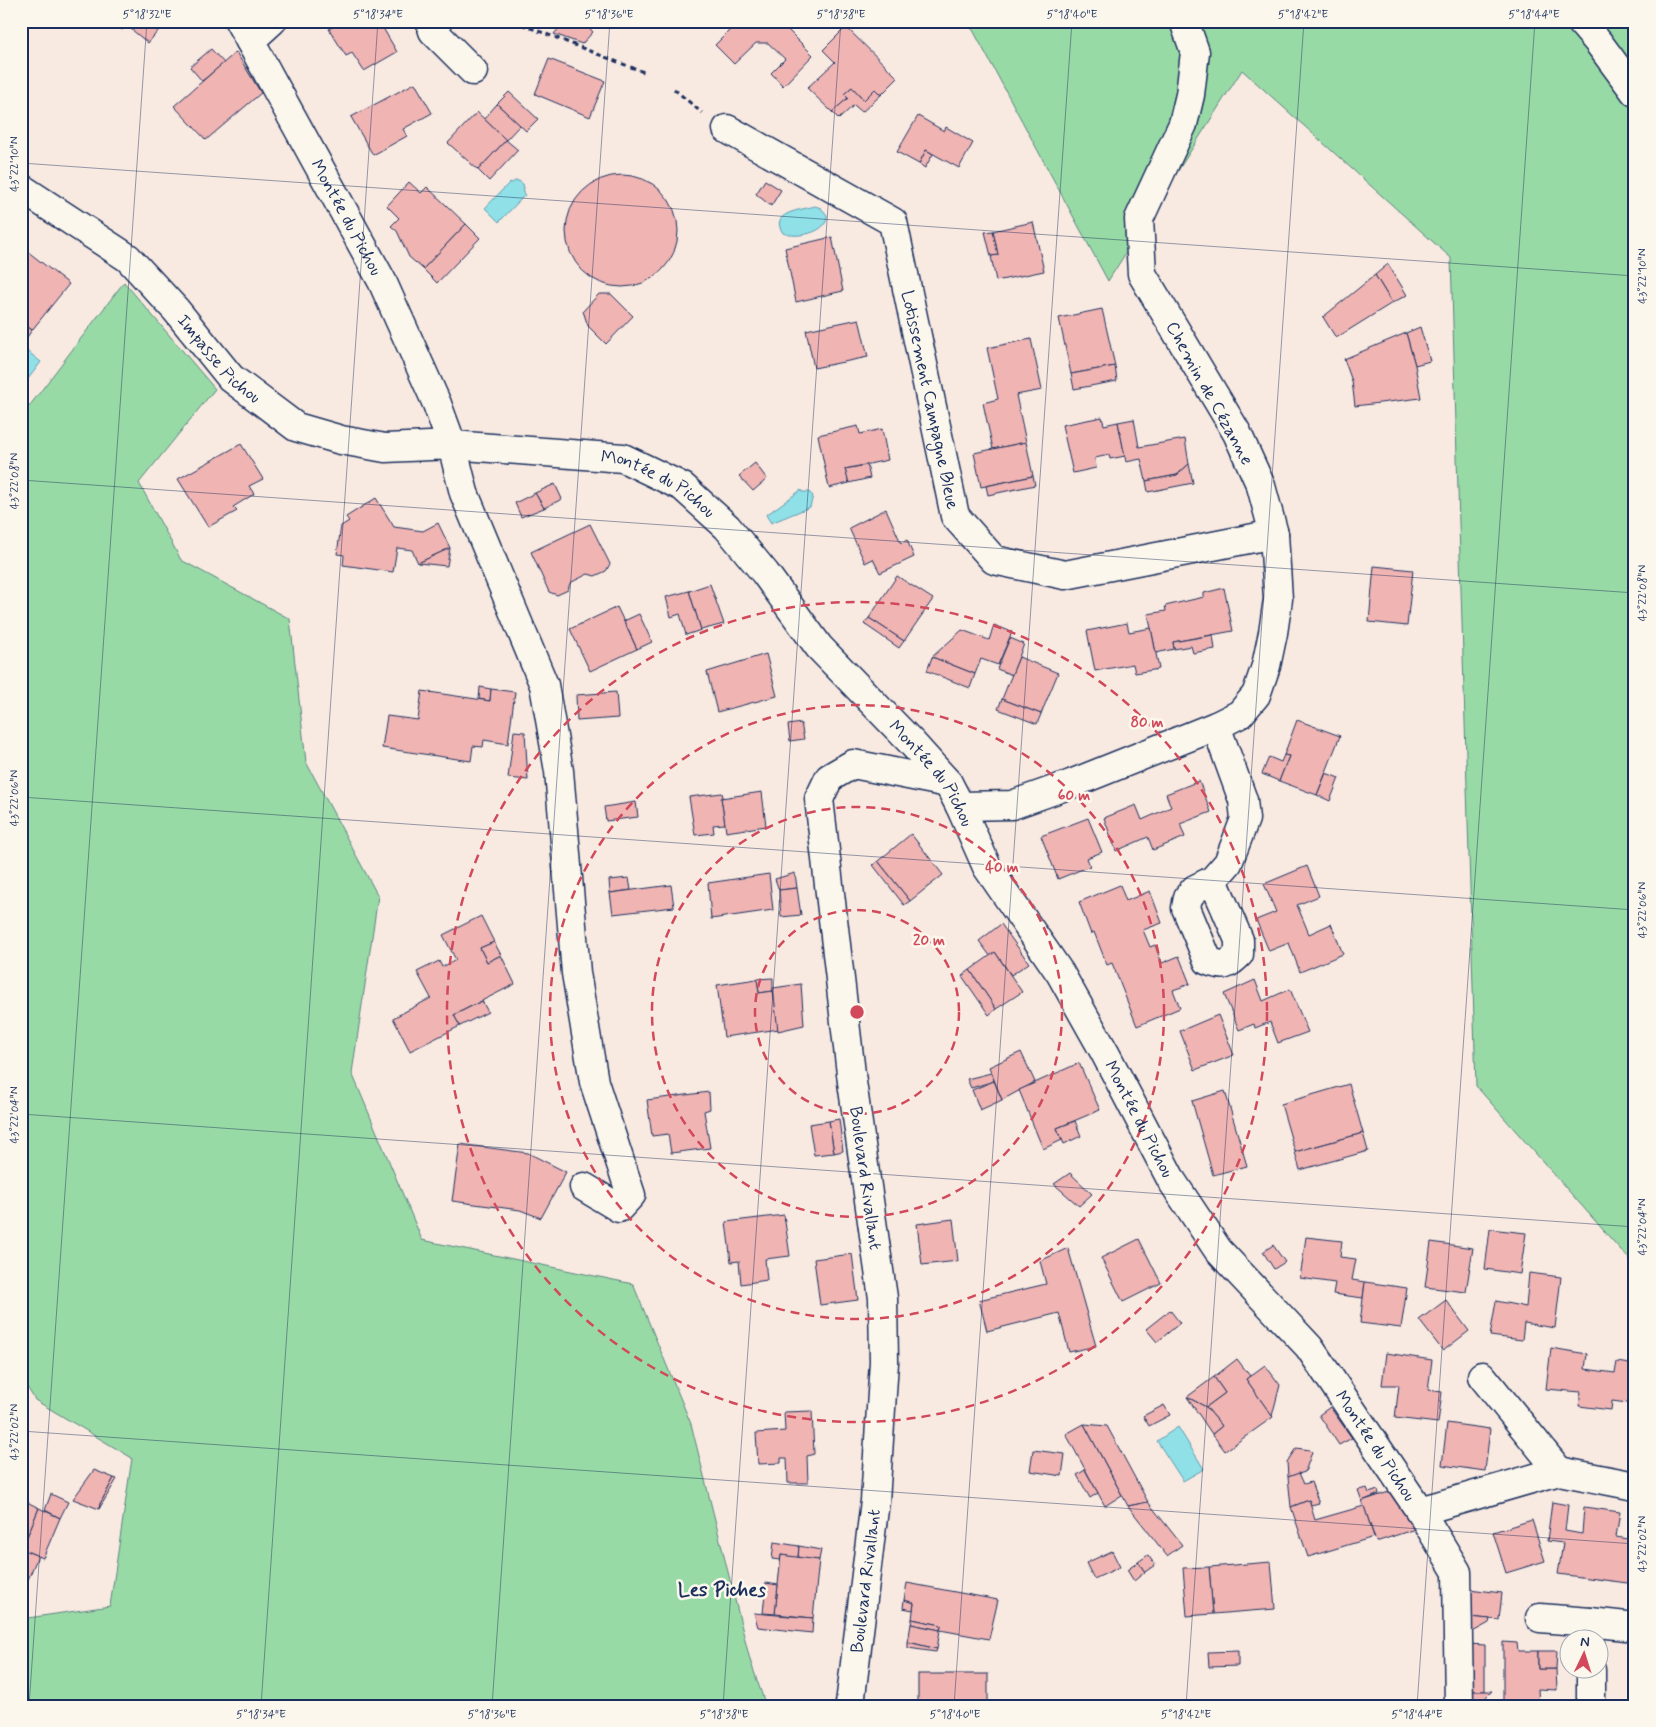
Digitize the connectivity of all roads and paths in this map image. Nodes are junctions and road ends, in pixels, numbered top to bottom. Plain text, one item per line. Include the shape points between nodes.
1 (272, 21) edge
2 (430, 21) edge
3 (513, 21) edge
4 (1184, 21) edge
5 (1580, 21) edge
6 (245, 31) edge
7 (473, 71) dead end
8 (646, 73) dead end
9 (1635, 92) edge
10 (727, 129) dead end
11 (21, 188) edge
12 (452, 445) junction
13 (1274, 534) junction
14 (1216, 726) junction
15 (954, 794) junction
16 (1213, 880) dead end
17 (584, 1187) dead end
18 (1482, 1376) dead end
19 (1559, 1470) junction
20 (1635, 1486) edge
21 (1420, 1511) junction
22 (1540, 1618) dead end
23 (1635, 1627) edge
24 (1586, 1630) edge
25 (1601, 1630) edge
26 (1591, 1680) edge
27 (850, 1704) dead end
28 (1459, 1706) edge
29 (1591, 1706) edge

1 - 6 street
2 - 7 street via 433,31
3 - 8 path
4 - 13 street, Chemin de Cézanne via 1195,52 1190,95 1183,124 1139,219 1142,274 1237,433 1261,486
5 - 9 street
6 - 12 street, Montée du Pichou via 382,281
10 - 13 street, Lotissement Campagne Bleue via 893,222 955,516 994,560 1065,575
11 - 12 street, Impasse Pichou via 128,258 176,310 231,378 296,427 385,448
12 - 15 street, Montée du Pichou via 623,458 683,486 727,527 819,647 912,742
12 - 17 street via 464,494 544,684 559,771 576,973 594,1082 631,1194 619,1208
13 - 14 street, Chemin de Cézanne via 1278,600 1266,666 1256,695 1240,714
14 - 15 street, Chemin de Cézanne via 1012,805
14 - 16 street via 1242,800 1245,819 1228,863
15 - 21 street, Montée du Pichou via 987,867 1060,973 1177,1189 1218,1250 1309,1348
15 - 27 street, Boulevard Rivallant via 853,764 829,778 819,798 852,1082 883,1298 884,1362 876,1501
18 - 19 street
19 - 20 street
19 - 21 street
21 - 28 street, Montée du Pichou via 1457,1572
22 - 24 street
23 - 25 street
26 - 29 street

